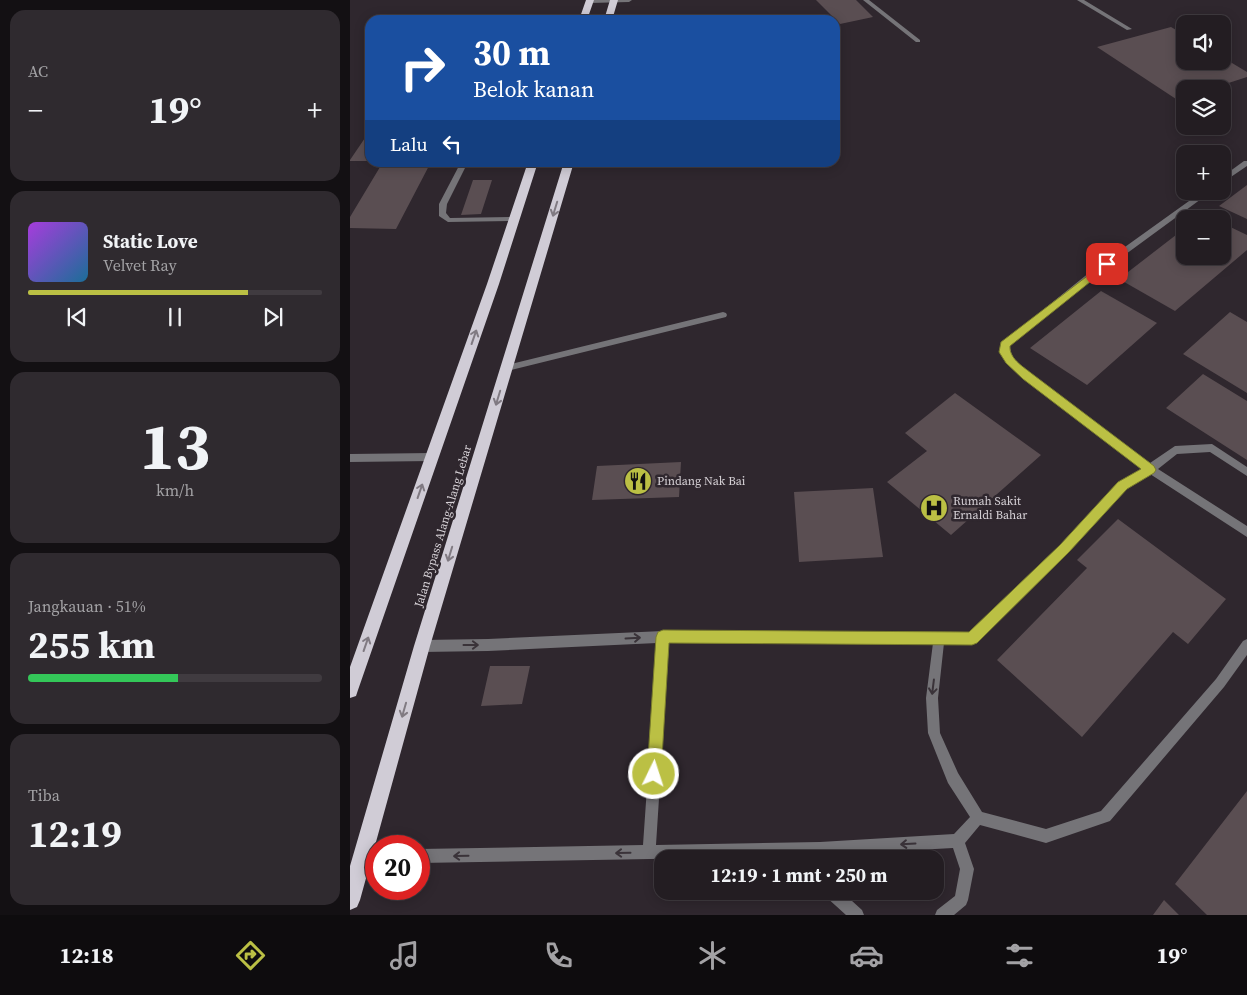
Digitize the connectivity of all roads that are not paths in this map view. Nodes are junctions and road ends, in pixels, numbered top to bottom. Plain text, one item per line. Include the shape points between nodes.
1 (590, 0) edge
2 (614, 0) edge
3 (629, 0) edge
4 (866, 0) edge
5 (1080, 0) edge
6 (585, 15) edge
7 (610, 15) edge
8 (1129, 29) dead end
9 (918, 41) dead end
10 (1247, 163) edge
11 (462, 167) edge
12 (531, 167) edge
13 (567, 167) edge
14 (1231, 175) edge
15 (1196, 200) edge
16 (514, 219) junction
17 (723, 314) dead end
18 (507, 368) junction
19 (432, 457) junction
20 (350, 458) edge
21 (1150, 470) junction
22 (1247, 472) edge
23 (1247, 532) edge
24 (663, 637) junction
25 (939, 639) junction
26 (1247, 645) edge
27 (422, 646) junction
28 (350, 690) edge
29 (978, 818) junction
30 (375, 835) edge
31 (957, 842) junction
32 (866, 850) edge
33 (649, 852) junction
34 (654, 852) edge
35 (430, 856) edge
36 (365, 866) edge
37 (350, 900) edge
38 (840, 900) edge
39 (857, 915) edge
40 (942, 915) edge

1 - 2 street
1 - 6 highway
2 - 3 street
2 - 7 highway
4 - 9 street
5 - 8 street
10 - 14 street
11 - 16 street via 443,204 442,214 448,220
12 - 16 highway
13 -> 18 highway, Jalan Bypass Alang-Alang Lebar
15 - 21 street via 1093,274 1005,344 1004,352 1027,376
19 -> 16 highway
17 - 18 street
18 -> 27 highway, Jalan Bypass Alang-Alang Lebar
19 - 20 street
28 -> 19 highway
21 - 22 street via 1175,450 1212,448
21 - 23 street
21 - 25 street via 1122,485 1064,548 972,638
24 - 25 street
27 -> 24 street
24 - 33 street
25 -> 29 street via 932,698 934,733 953,778
26 - 29 street via 1220,682 1106,816 1046,836
27 -> 30 highway, Jalan Bypass Alang-Alang Lebar
29 - 31 street
31 -> 32 street
31 - 40 street via 966,869 961,900
33 - 34 street
33 -> 35 street
36 - 37 highway, Jalan Bypass Alang-Alang Lebar
38 - 39 street

